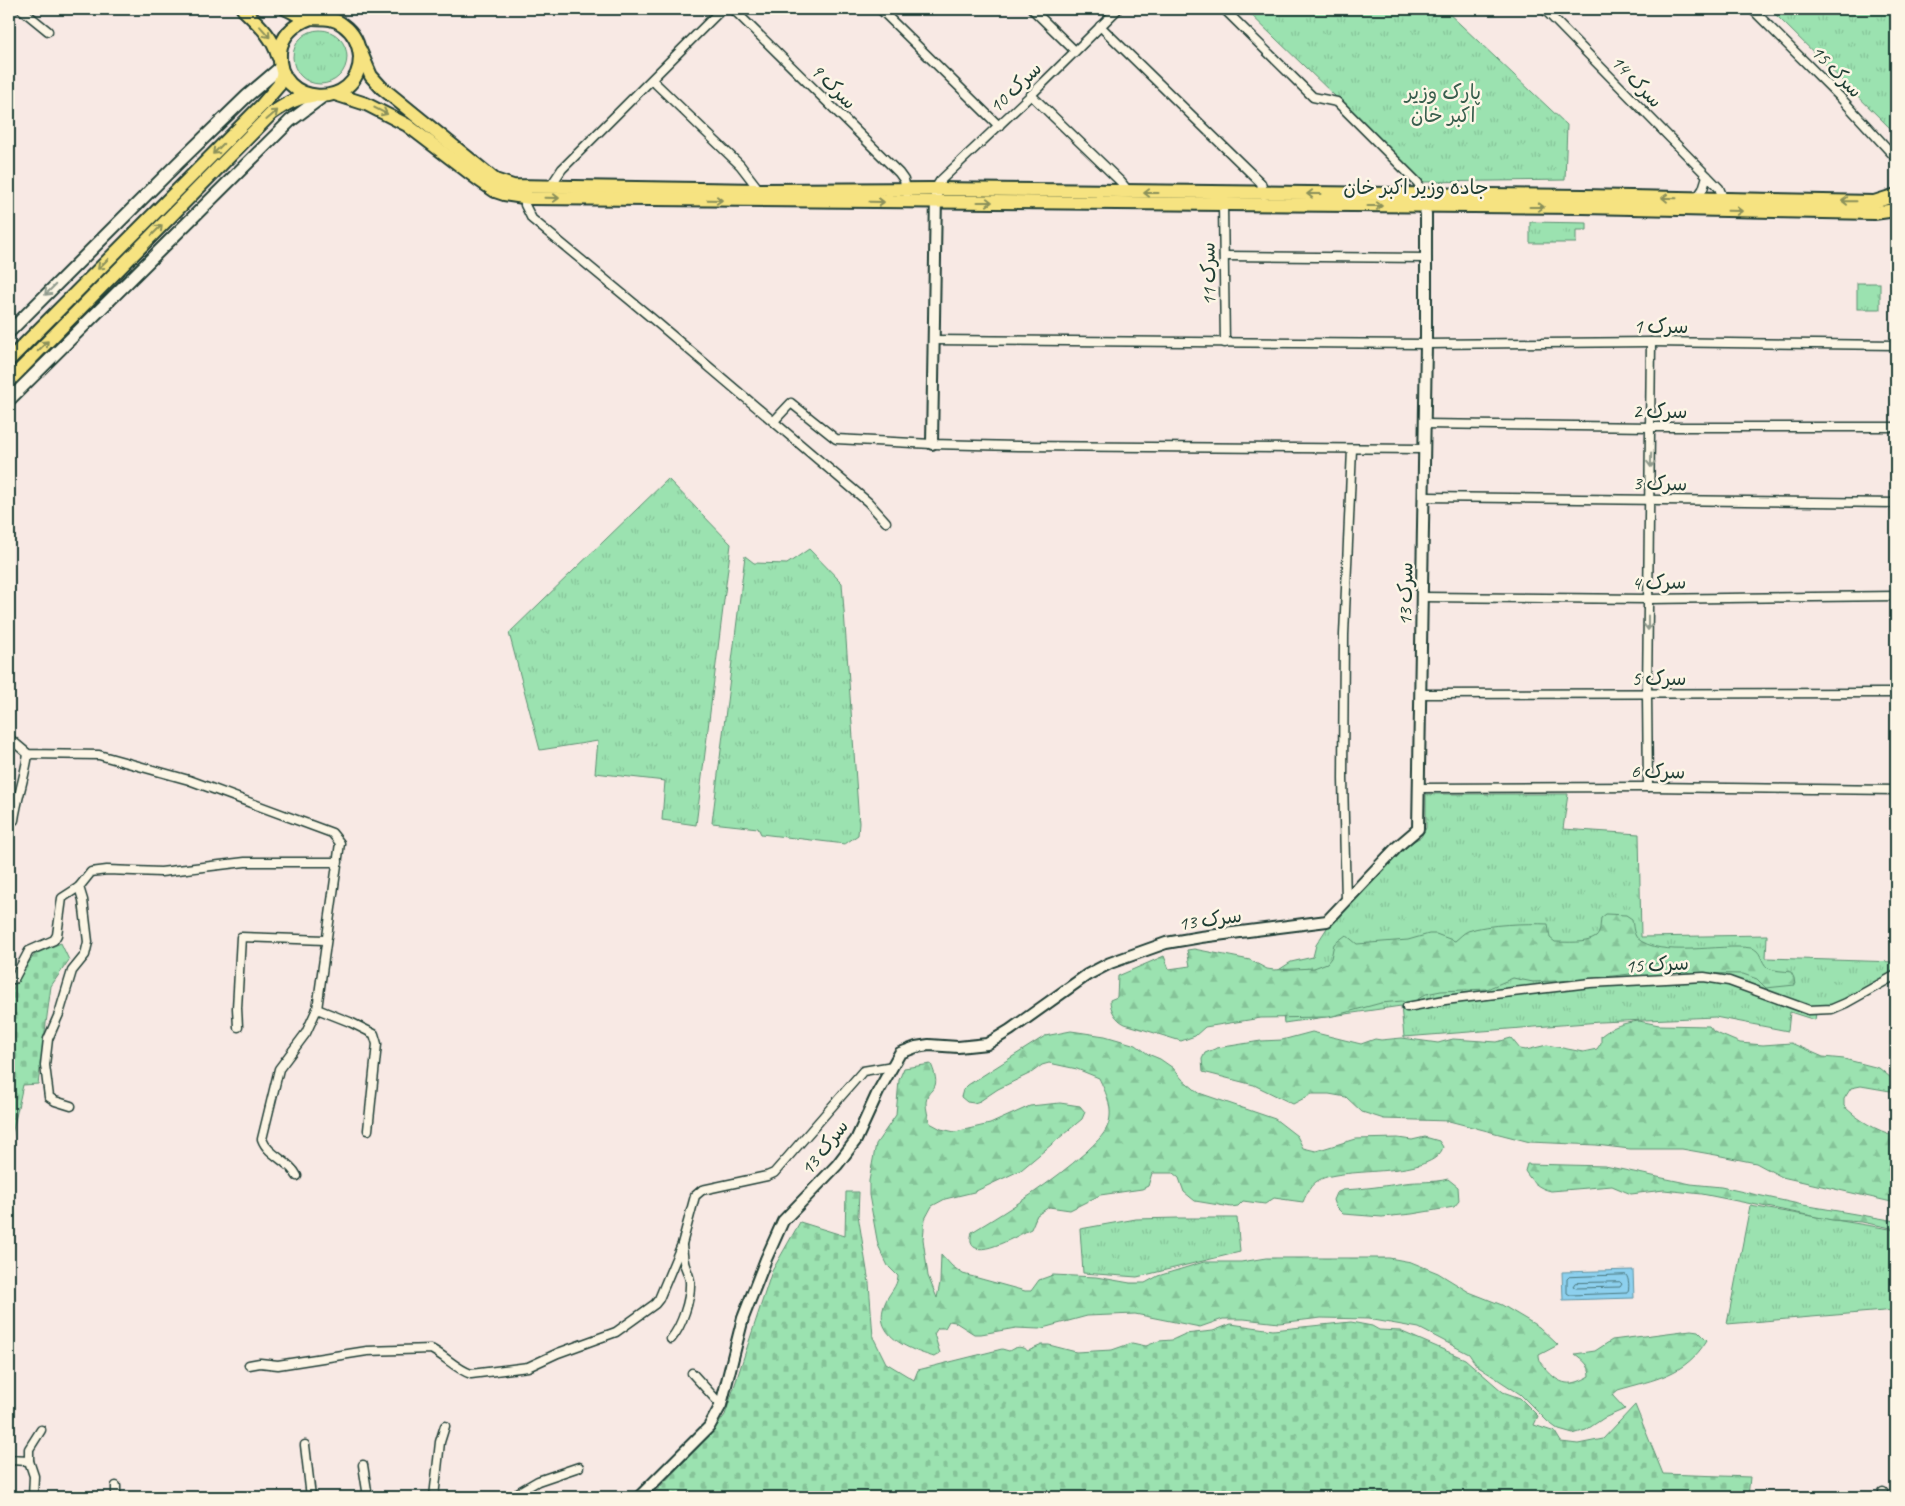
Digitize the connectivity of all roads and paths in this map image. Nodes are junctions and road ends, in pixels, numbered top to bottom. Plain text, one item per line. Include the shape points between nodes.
1 (21, 9) edge
2 (243, 9) edge
3 (286, 9) edge
4 (722, 9) edge
5 (733, 9) edge
6 (880, 9) edge
7 (1032, 9) edge
8 (1118, 9) edge
9 (1224, 9) edge
10 (1544, 9) edge
11 (1753, 9) edge
12 (311, 18) junction
13 (1100, 26) junction
14 (48, 31) dead end
15 (360, 50) junction
16 (1075, 51) junction
17 (281, 66) junction
18 (652, 80) junction
19 (336, 94) junction
20 (1031, 95) junction
21 (317, 96) junction
22 (999, 126) junction
23 (1896, 158) edge
24 (1707, 176) junction
25 (550, 187) junction
26 (907, 189) junction
27 (525, 192) junction
28 (1896, 194) edge
29 (760, 195) junction
30 (936, 196) junction
31 (1130, 198) junction
32 (1264, 199) junction
33 (1696, 199) junction
34 (1424, 200) junction
35 (1724, 200) junction
36 (907, 202) junction
37 (1223, 205) junction
38 (1896, 210) edge
39 (1224, 256) junction
40 (1426, 258) junction
41 (9, 332) edge
42 (933, 340) junction
43 (1651, 342) junction
44 (1225, 343) junction
45 (1426, 344) junction
46 (1896, 345) edge
47 (9, 360) edge
48 (9, 381) edge
49 (9, 400) edge
50 (774, 422) junction
51 (1424, 424) junction
52 (1896, 427) edge
53 (1651, 428) junction
54 (932, 444) junction
55 (1352, 449) junction
56 (1424, 449) junction
57 (1424, 497) junction
58 (1650, 499) junction
59 (1896, 503) edge
60 (886, 522) dead end
61 (1896, 596) edge
62 (1422, 597) junction
63 (1648, 599) junction
64 (1896, 693) edge
65 (1422, 694) junction
66 (1647, 694) junction
67 (9, 738) edge
68 (28, 754) junction
69 (1648, 787) junction
70 (1420, 788) junction
71 (1896, 790) edge
72 (14, 820) dead end
73 (338, 862) junction
74 (80, 887) junction
75 (1346, 901) junction
76 (325, 940) junction
77 (1896, 975) edge
78 (9, 979) edge
79 (1407, 1007) dead end
80 (317, 1009) junction
81 (238, 1027) dead end
82 (893, 1066) junction
83 (71, 1106) dead end
84 (368, 1130) dead end
85 (297, 1176) dead end
86 (682, 1244) junction
87 (671, 1340) dead end
88 (249, 1365) dead end
89 (692, 1373) dead end
90 (721, 1405) junction
91 (445, 1426) dead end
92 (41, 1430) dead end
93 (305, 1445) dead end
94 (9, 1460) edge
95 (29, 1461) junction
96 (363, 1465) dead end
97 (579, 1467) dead end
98 (116, 1486) dead end
99 (33, 1497) edge
100 (116, 1497) edge
101 (311, 1497) edge
102 (368, 1497) edge
103 (434, 1497) edge
104 (518, 1497) edge
105 (639, 1497) edge

1 - 14 street
2 -> 17 main road via 275,44
3 - 12 main road
4 - 18 street
5 - 26 street, سرک 9 via 899,173
6 - 22 street
7 - 16 street
8 - 13 street, سرک 10
9 - 34 street via 1313,97 1337,102 1418,183
10 - 24 street, سرک 14
11 - 23 street, سرک 15
12 - 15 main road via 322,17 342,24 350,31
12 - 17 main road via 298,23 288,33 281,46
13 - 16 street, سرک 10
13 - 32 street via 1261,183
15 - 19 main road via 355,76
15 - 27 main road via 371,76 410,111 495,180
16 - 20 street, سرک 10
17 - 21 main road via 295,88
17 -> 41 main road
17 -> 47 main road via 278,85 261,106
18 - 25 street via 562,170
18 - 29 street via 740,165
19 - 21 main road
19 -> 27 main road via 366,104 407,125 495,190 504,194
20 - 22 street, سرک 10
20 - 31 street via 1122,182
48 -> 21 main road via 271,114 289,102
21 - 49 main road
22 - 30 street, سرک 10 via 940,181
24 - 33 street
24 - 35 street, سرک 14 via 1719,188
25 - 27 main road
25 - 29 main road
26 - 29 main road
26 - 30 main road
26 - 36 street
27 -> 29 main road
27 - 50 street via 525,205 532,219
28 -> 35 main road via 1874,202
29 -> 36 main road
30 - 31 main road
30 - 36 main road
30 - 42 street
32 -> 31 main road
31 - 37 main road
32 - 34 main road
32 - 37 main road
33 -> 34 main road
33 - 35 main road
34 -> 38 main road, جاده وزیر اکبر خان via 1865,213
34 - 40 street, سرک 13
37 - 39 street, سرک 11
39 - 40 street
39 - 44 street, سرک 11
40 - 45 street, سرک 13
42 - 44 street, سرک 1
42 - 54 street
43 - 45 street, سرک 1
43 - 46 street, سرک 1
43 - 53 street
44 - 45 street, سرک 1
45 - 51 street, سرک 13
50 - 54 street via 791,403 836,439
50 - 60 street via 868,502
51 - 53 street, سرک 2
51 - 56 street, سرک 13
52 - 53 street, سرک 2
53 -> 58 street
54 - 55 street
55 - 56 street
55 - 75 street via 1344,635
56 - 57 street, سرک 13
57 - 58 street, سرک 3
57 - 62 street, سرک 13
58 - 59 street, سرک 3
58 - 63 street
61 - 63 street, سرک 4
62 - 63 street, سرک 4
62 - 65 street, سرک 13
63 -> 66 street
64 - 66 street, سرک 5
65 - 66 street, سرک 5
65 - 70 street, سرک 13
66 - 69 street
67 - 68 street
68 - 72 street
68 - 73 street via 99,755 189,780 332,833 340,843
69 - 70 street, سرک 6
69 - 71 street, سرک 6
70 - 75 street, سرک 13 via 1418,829
73 - 74 street via 245,862 161,872 107,870 90,872
73 - 76 street
74 - 78 street via 62,898 54,940 29,951 14,979
74 - 83 street via 88,942 85,955 72,971 48,1039 45,1064 49,1097
75 - 82 street, سرک 13 via 1327,921 1201,936 1166,943 1110,963 1087,975 987,1044 916,1047 900,1053
76 - 80 street
76 - 81 street via 241,937
77 - 79 street, سرک 15 via 1832,1009 1809,1010 1730,981 1704,978 1590,983
80 - 84 street via 350,1022 376,1038
80 - 85 street via 306,1033 279,1069 262,1139 265,1146
82 - 86 street via 863,1072 774,1173 702,1190 690,1208
82 - 90 street, سرک 13 via 856,1140 837,1165 783,1221 743,1318
86 - 87 street via 690,1286 684,1316
86 - 88 street via 655,1304 616,1332 528,1367 471,1374 431,1349 367,1351 278,1365
89 - 90 street
90 - 105 street, سرک 13 via 709,1426
91 - 103 street
92 - 95 street via 29,1449
93 - 101 street
94 - 95 street
95 - 99 street via 34,1476
96 - 102 street
97 - 104 street via 538,1481 519,1492
98 - 100 street

